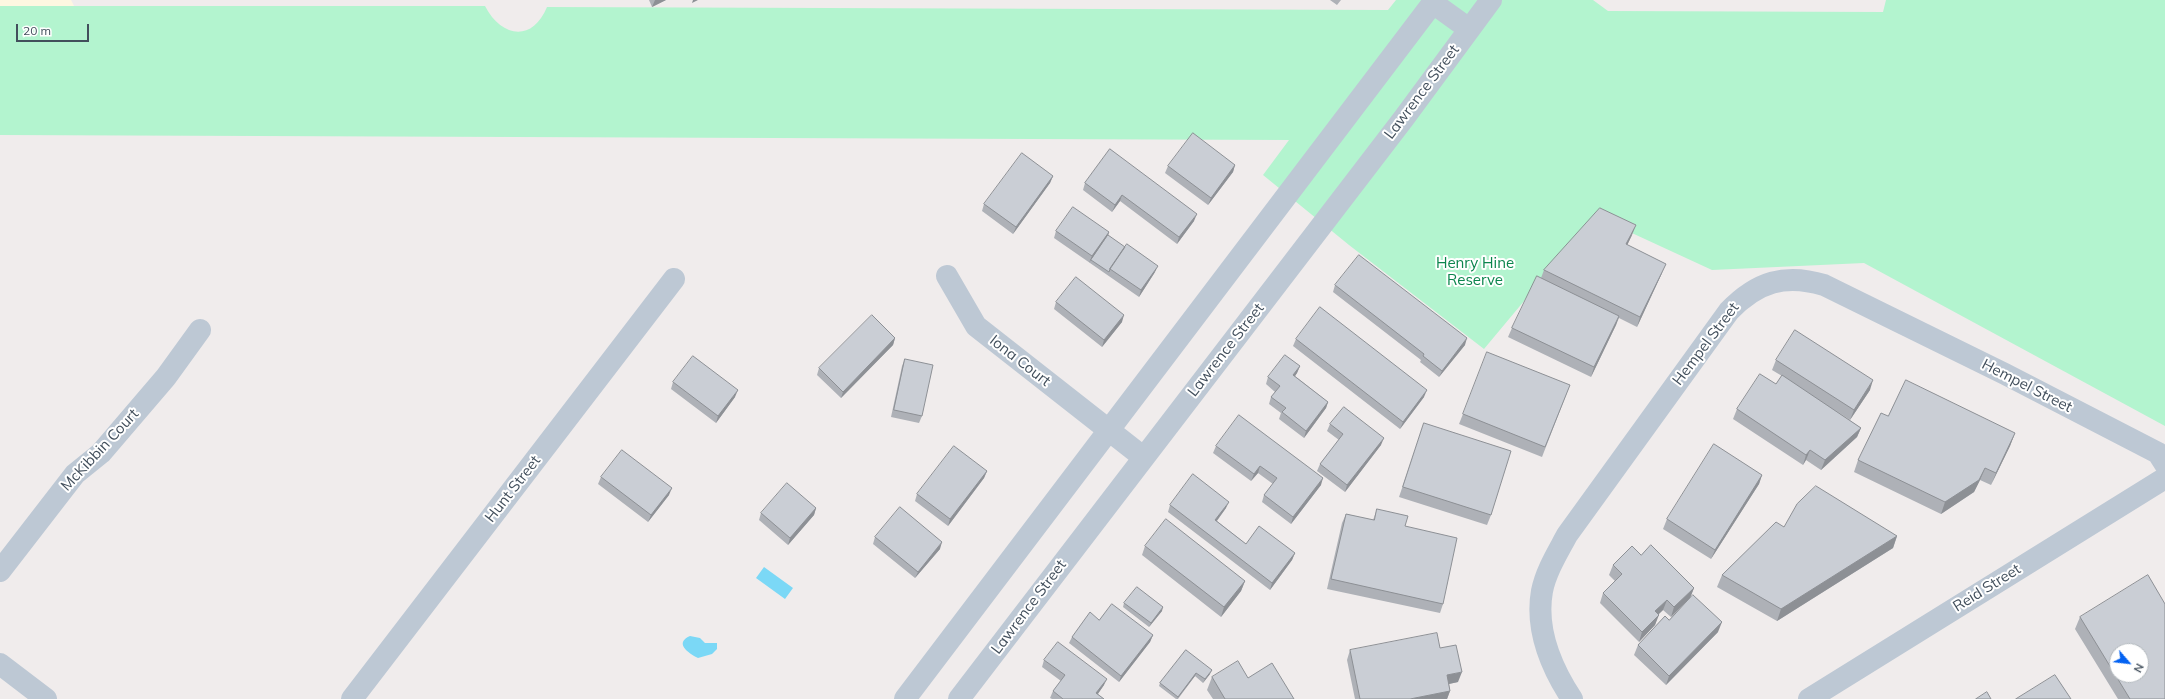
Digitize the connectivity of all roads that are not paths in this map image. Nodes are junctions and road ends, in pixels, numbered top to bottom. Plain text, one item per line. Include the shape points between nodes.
1 (1491, 0) edge
2 (1434, 1) edge
3 (1470, 29) junction
4 (947, 276) dead end
5 (674, 279) dead end
6 (200, 330) dead end
7 (1110, 431) junction
8 (1143, 457) junction
9 (2165, 464) edge
10 (2165, 478) edge
11 (0, 571) edge
12 (0, 664) edge
13 (46, 699) edge
14 (352, 699) edge
15 (905, 699) edge
16 (959, 699) edge
17 (1572, 699) edge
18 (1809, 699) edge

1 - 3 street, Lawrence Street
2 - 3 street
2 - 7 street
3 - 8 street, Lawrence Street
4 - 7 street, Iona Court via 976,326
5 - 14 street, Hunt Street
6 - 11 street, McKibbin Court via 166,377 101,453 75,474
7 - 8 street, Iona Court
7 - 15 street
8 - 16 street, Lawrence Street
9 - 17 street, Hempel Street via 2158,453 1824,285 1805,279 1790,279 1756,289 1728,310 1567,535 1553,561 1542,590 1544,643
10 - 18 street, Reid Street
12 - 13 street

